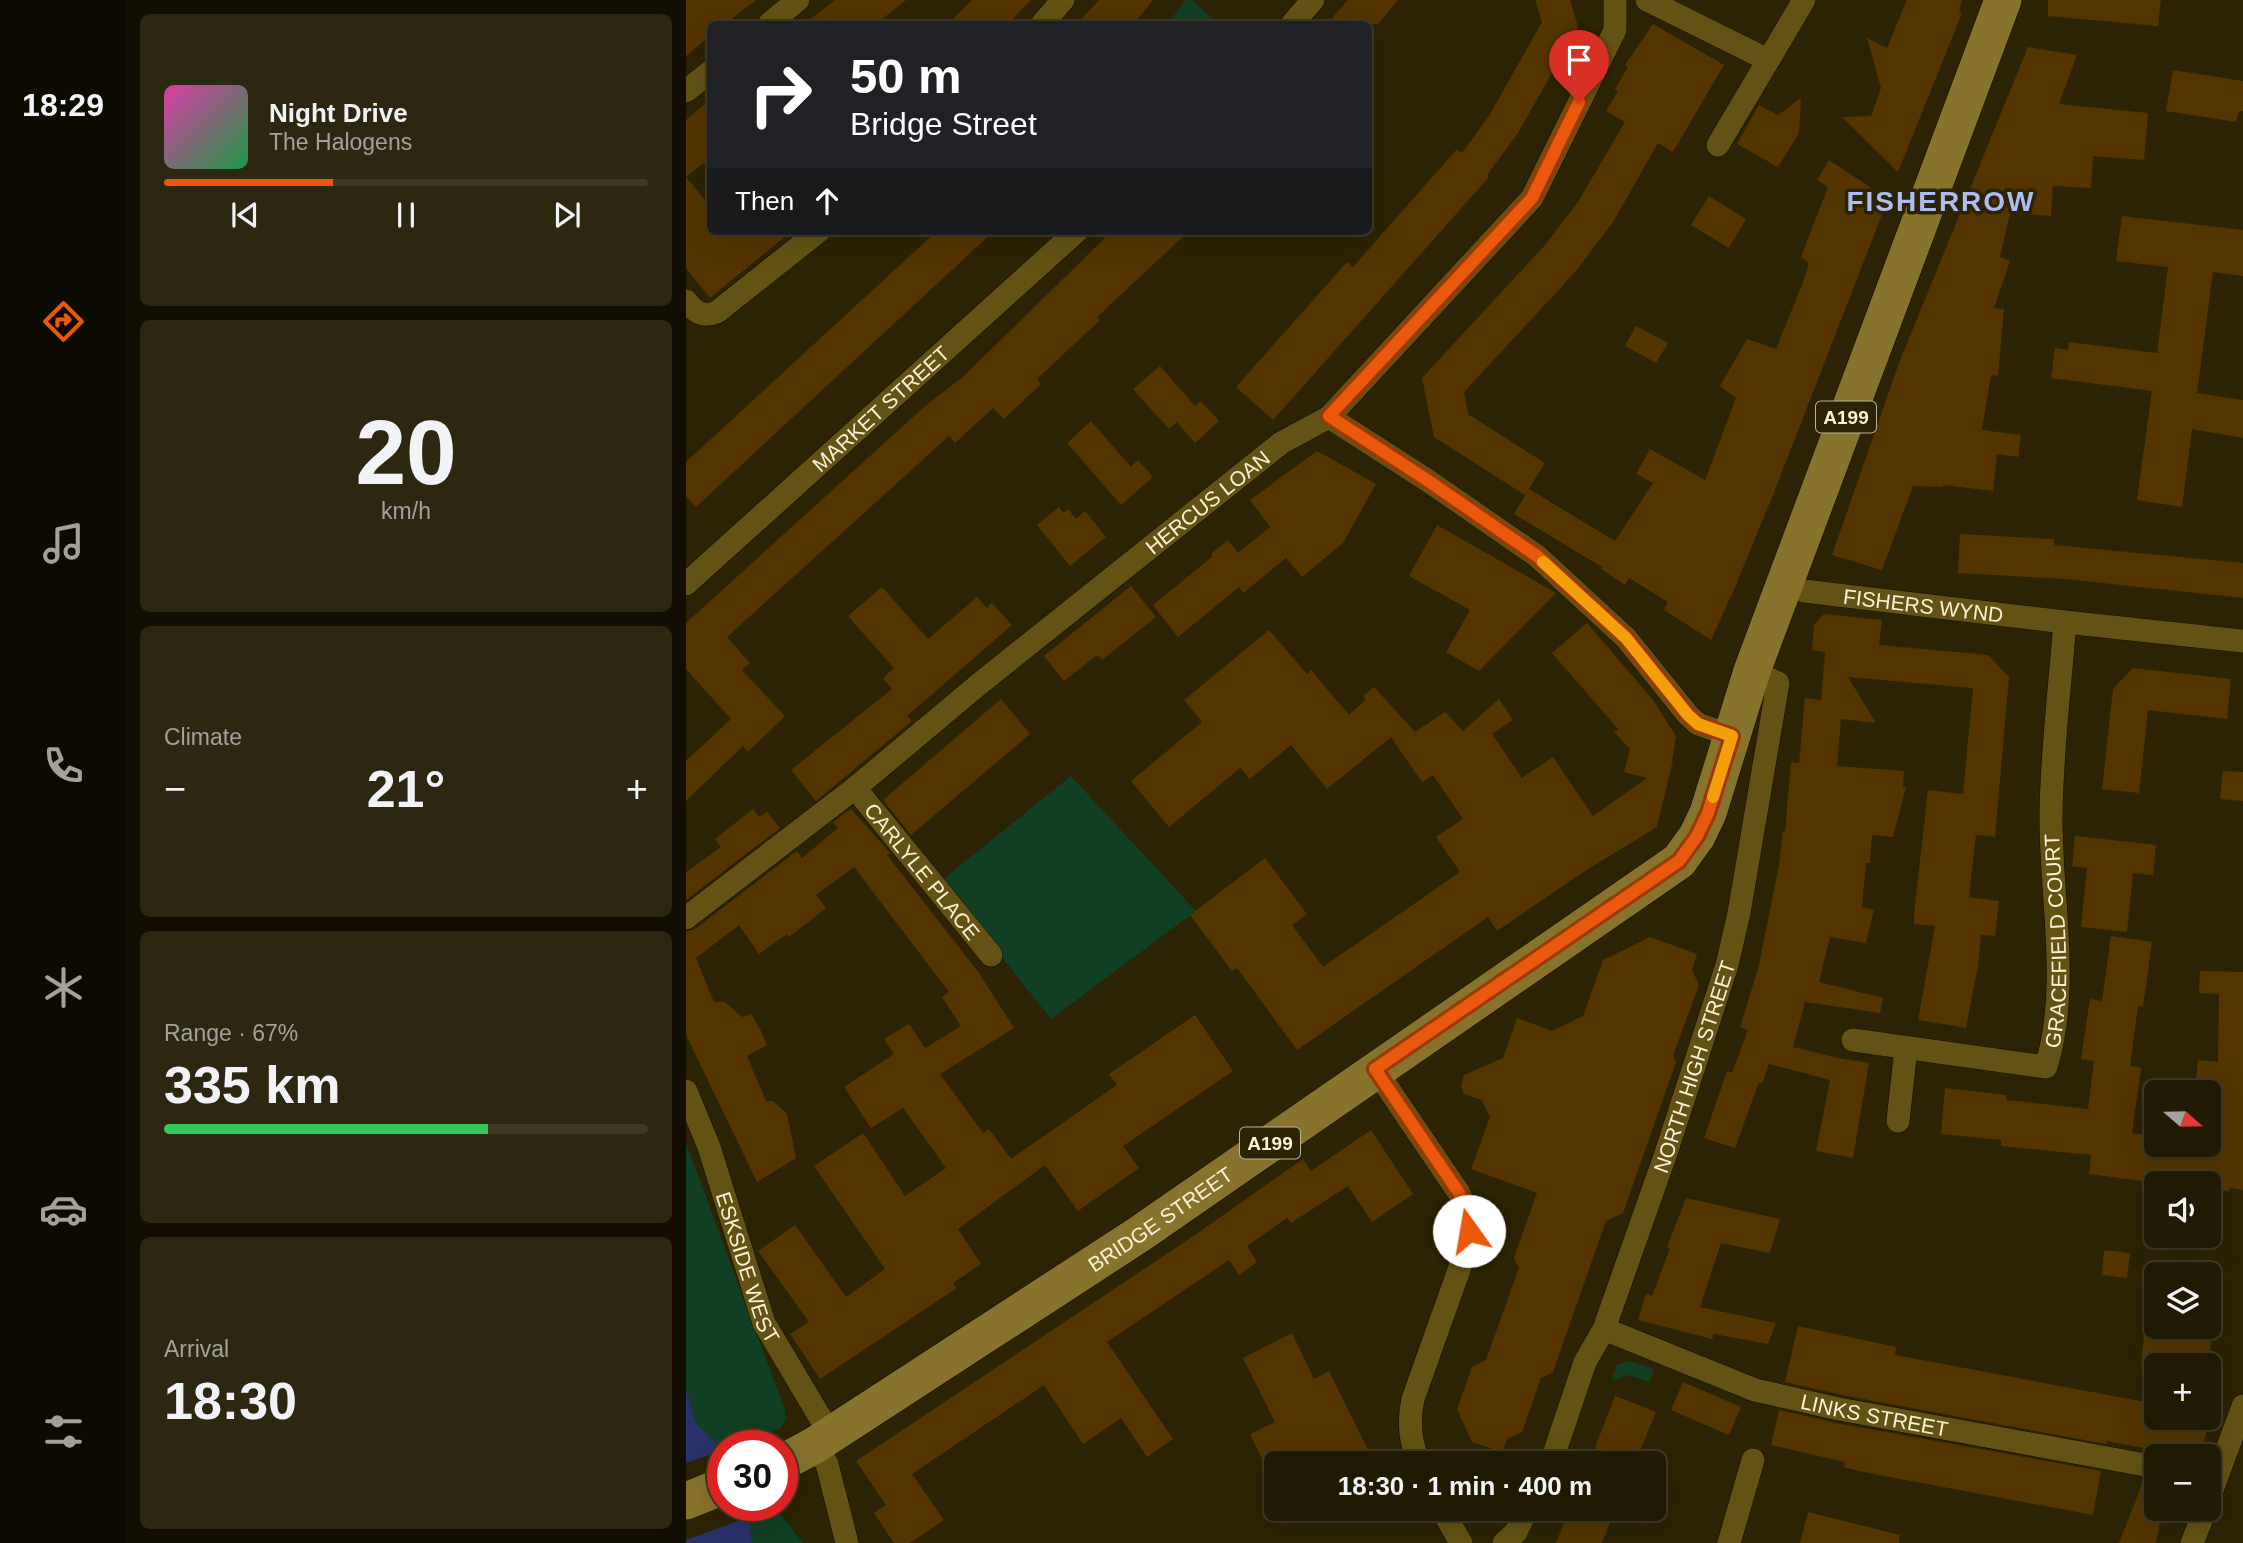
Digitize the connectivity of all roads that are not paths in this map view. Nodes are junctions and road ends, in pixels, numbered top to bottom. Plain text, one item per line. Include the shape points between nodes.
1 (798, 0) edge
2 (1063, 0) edge
3 (1313, 0) edge
4 (1615, 0) edge
5 (1647, 0) edge
6 (1804, 0) edge
7 (2003, 0) edge
8 (773, 21) edge
9 (1045, 21) edge
10 (1295, 21) edge
11 (1768, 60) junction
12 (707, 74) edge
13 (686, 91) edge
14 (1718, 145) dead end
15 (814, 235) edge
16 (1073, 235) edge
17 (686, 300) edge
18 (1329, 416) junction
19 (686, 584) edge
20 (1783, 584) junction
21 (2065, 622) junction
22 (2243, 641) edge
23 (1752, 671) junction
24 (1732, 736) junction
25 (855, 788) junction
26 (686, 918) edge
27 (991, 955) dead end
28 (1853, 1040) dead end
29 (1906, 1048) junction
30 (1375, 1069) junction
31 (686, 1091) edge
32 (1898, 1121) dead end
33 (1604, 1329) junction
34 (2243, 1406) edge
35 (805, 1450) edge
36 (1414, 1451) edge
37 (1555, 1451) edge
38 (2221, 1458) edge
39 (1753, 1460) dead end
40 (2144, 1465) edge
41 (707, 1492) edge
42 (686, 1501) edge
43 (1448, 1521) edge
44 (1522, 1521) edge
45 (2201, 1521) edge
46 (847, 1543) edge
47 (1461, 1543) edge
48 (1504, 1543) edge
49 (1729, 1543) edge
50 (2192, 1543) edge

1 - 8 street
2 - 9 street
3 - 10 street
4 - 18 street, HERCUS LOAN via 1615,30 1532,198
5 - 11 street
6 - 11 street
7 - 20 main road, A199
11 - 14 street
12 - 13 street
15 - 17 street via 717,312 699,313
16 - 19 street, MARKET STREET
18 - 24 street via 1537,556 1626,638 1688,715 1698,724
18 - 25 street, HERCUS LOAN via 1281,443
20 - 21 street, FISHERS WYND via 1804,591
20 - 23 main road, A199
21 - 22 street, FISHERS WYND
21 - 29 street, GRACEFIELD COURT via 2051,815 2058,981 2053,1046 2046,1067
23 - 24 main road, A199
23 - 33 street, NORTH HIGH STREET via 1778,683 1739,913 1727,965
24 - 30 main road, BRIDGE STREET / A199 via 1708,813 1679,861
25 - 26 street, HERCUS LOAN
25 - 27 street, CARLYLE PLACE
28 - 29 street, GRACEFIELD COURT
29 - 32 street
30 - 35 main road, BRIDGE STREET / A199 via 1138,1235
30 - 36 street via 1459,1193 1469,1231 1413,1399 1409,1415
31 - 35 street, ESKSIDE WEST via 709,1147
33 - 37 street, NORTH HIGH STREET via 1585,1362
33 - 40 street, LINKS STREET via 1755,1390
34 - 38 street
35 - 46 street, ESKSIDE WEST via 827,1464
39 - 49 street
41 - 42 main road
43 - 47 street
44 - 48 street
45 - 50 street

